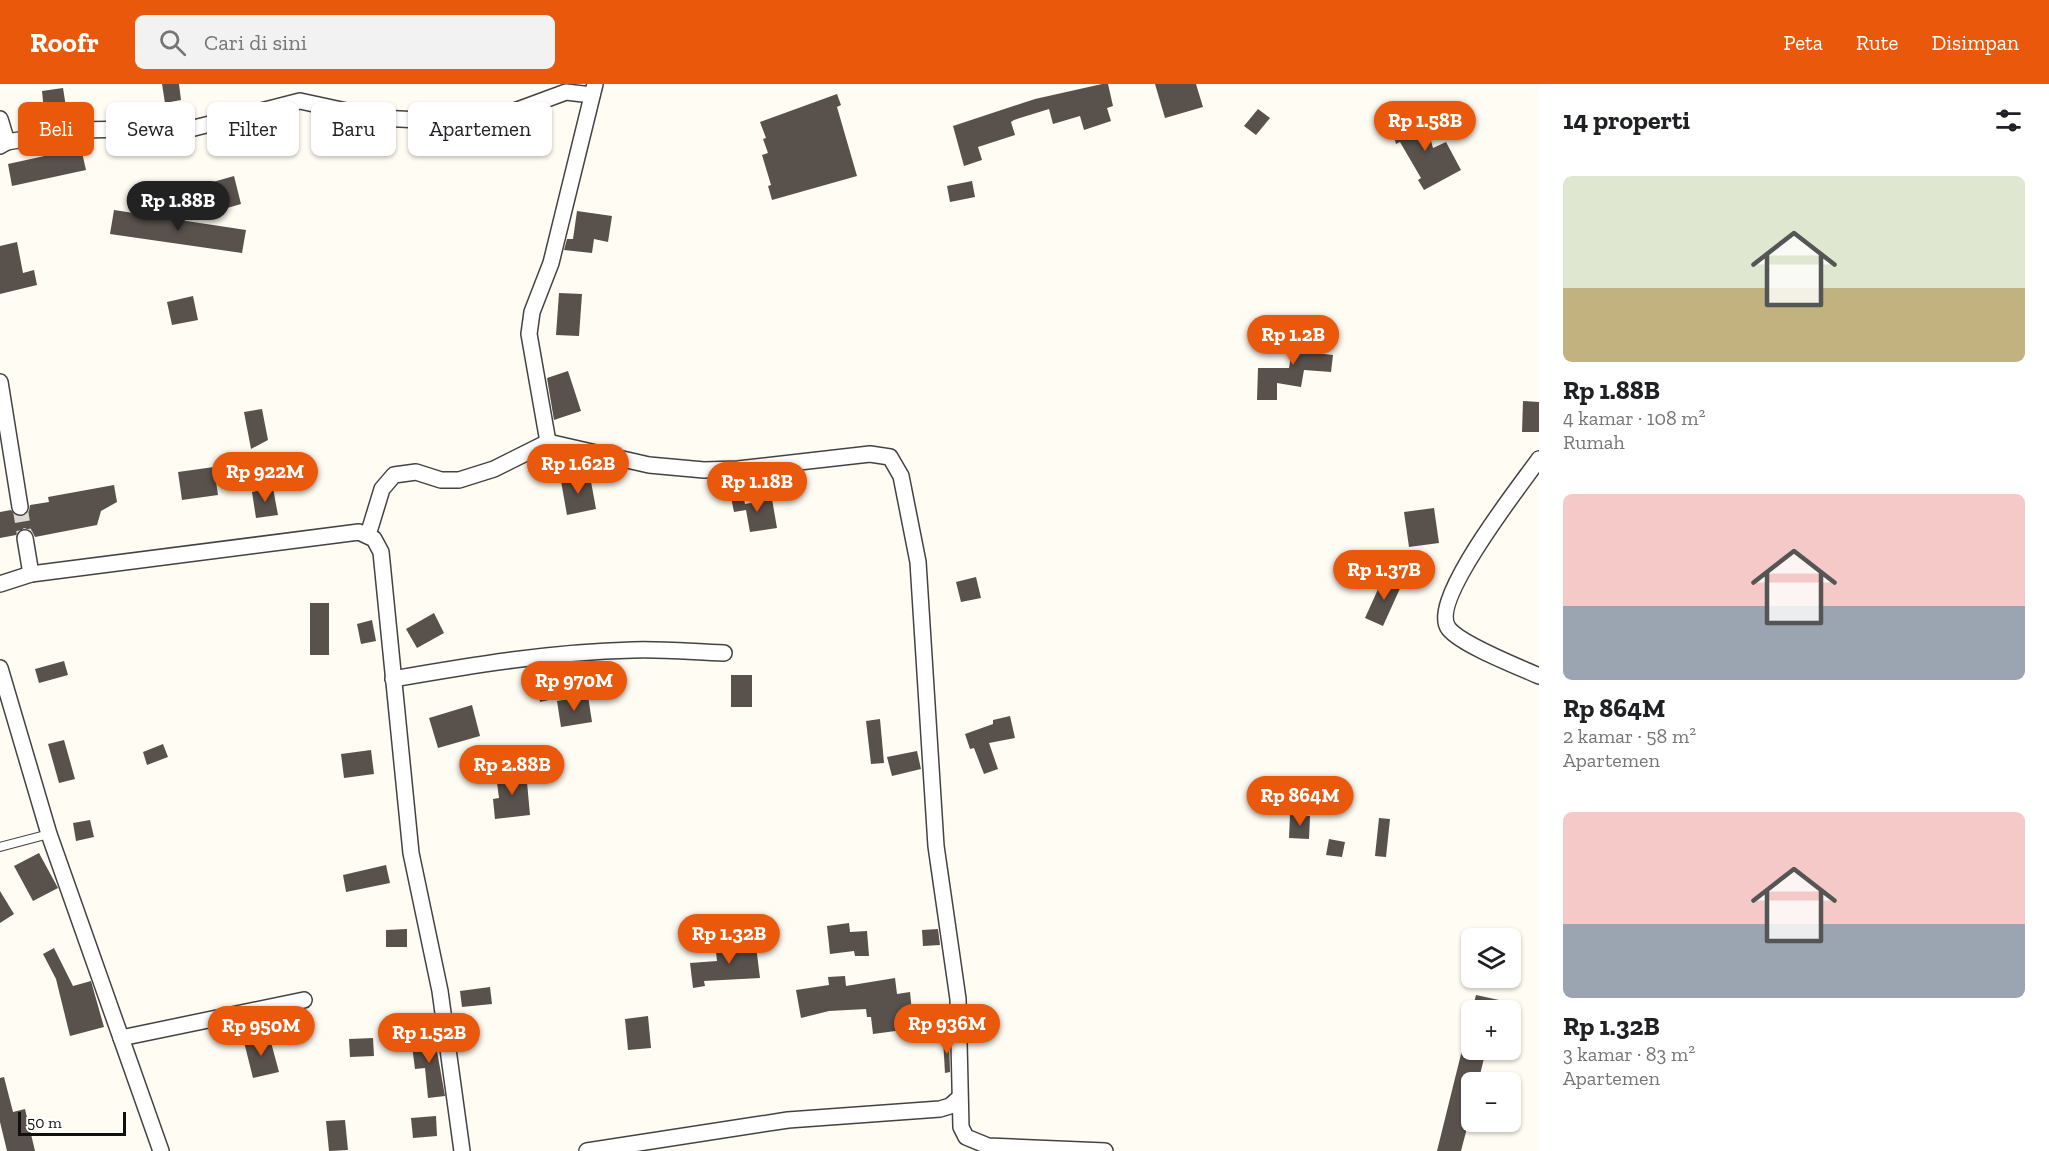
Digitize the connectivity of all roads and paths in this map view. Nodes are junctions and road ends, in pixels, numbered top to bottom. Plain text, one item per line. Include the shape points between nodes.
1 (594, 89) edge
2 (0, 119) edge
3 (3, 144) edge
4 (0, 382) edge
5 (548, 442) junction
6 (1539, 459) edge
7 (20, 507) tunnel mouth
8 (368, 535) junction
9 (25, 538) tunnel mouth
10 (31, 574) junction
11 (0, 584) edge
12 (724, 654) dead end
13 (0, 668) edge
14 (1539, 676) edge
15 (393, 679) junction
16 (49, 834) junction
17 (0, 847) edge
18 (304, 1000) dead end
19 (121, 1038) junction
20 (959, 1098) junction
21 (161, 1151) edge
22 (462, 1151) edge
23 (587, 1151) edge
24 (1105, 1151) edge

1 - 3 street via 566,92 482,123 379,118 300,101 194,128 78,130
1 - 5 street via 550,263 532,312 530,334
2 - 3 street
4 - 7 street
5 - 8 street via 494,470 459,480 441,480 416,472 394,475 382,489
5 - 20 street via 681,469 738,469 870,454 890,458 896,465 918,562 936,846 958,999
6 - 14 street via 1479,543 1449,596 1444,615 1449,629 1464,639
8 - 10 street via 359,532
8 - 15 street via 381,552
9 - 10 street
10 - 11 street
12 - 15 street via 634,650 558,655
13 - 16 street
15 - 22 street via 411,853 440,992
16 - 17 lane
16 - 19 street
18 - 19 street
19 - 21 street
20 - 23 street via 940,1109 788,1120
20 - 24 street via 962,1127 966,1137 976,1143

